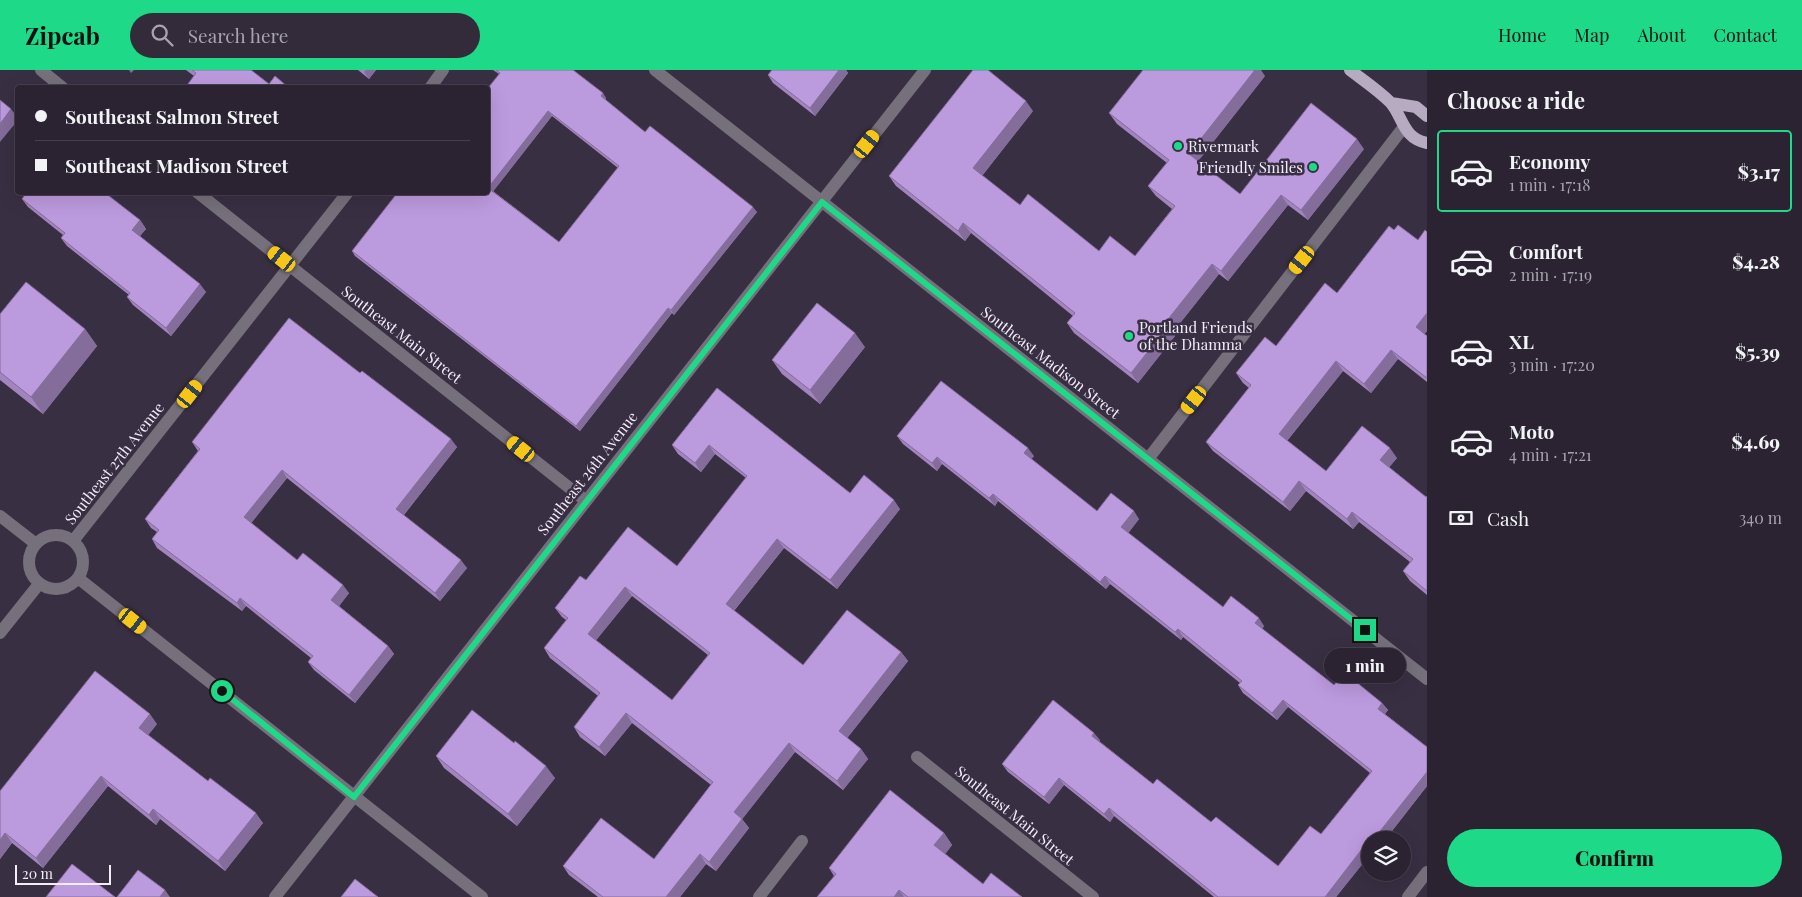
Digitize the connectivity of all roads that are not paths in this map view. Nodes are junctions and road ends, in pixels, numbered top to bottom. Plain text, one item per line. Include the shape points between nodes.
1 (41, 70) edge
2 (444, 70) edge
3 (655, 70) edge
4 (925, 70) edge
5 (1350, 70) edge
6 (59, 85) edge
7 (432, 85) edge
8 (1391, 103) junction
9 (1427, 116) edge
10 (1403, 128) junction
11 (1427, 143) edge
12 (201, 195) edge
13 (346, 195) edge
14 (822, 202) junction
15 (290, 266) junction
16 (1148, 459) junction
17 (586, 501) junction
18 (0, 516) edge
19 (73, 541) junction
20 (36, 544) junction
21 (78, 578) junction
22 (39, 584) junction
23 (0, 633) edge
24 (1427, 679) edge
25 (917, 757) dead end
26 (354, 797) junction
27 (802, 841) dead end
28 (1427, 872) edge
29 (276, 897) edge
30 (482, 897) edge
31 (759, 897) edge
32 (1093, 897) edge
33 (1408, 897) edge

1 - 6 street
2 - 7 street
3 - 14 street, Southeast Madison Street
4 - 14 street, Southeast 26th Avenue
5 - 8 main road
8 - 9 main road via 1416,108
8 - 10 main road
10 - 11 main road
10 - 16 street
12 - 15 street, Southeast Main Street
13 - 15 street, Southeast 27th Avenue
14 - 16 street, Southeast Madison Street
14 - 17 street, Southeast 26th Avenue
15 - 17 street, Southeast Main Street
15 - 19 street, Southeast 27th Avenue
16 - 24 street, Southeast Madison Street
17 - 26 street, Southeast 26th Avenue
18 - 20 street
19 - 20 street via 50,536
19 - 21 street via 83,562
20 - 22 street via 29,560 30,569
21 - 22 street via 64,588 47,588
21 - 26 street
22 - 23 street
25 - 32 street, Southeast Main Street
26 - 29 street, Southeast 26th Avenue
26 - 30 street
27 - 31 street
28 - 33 street

